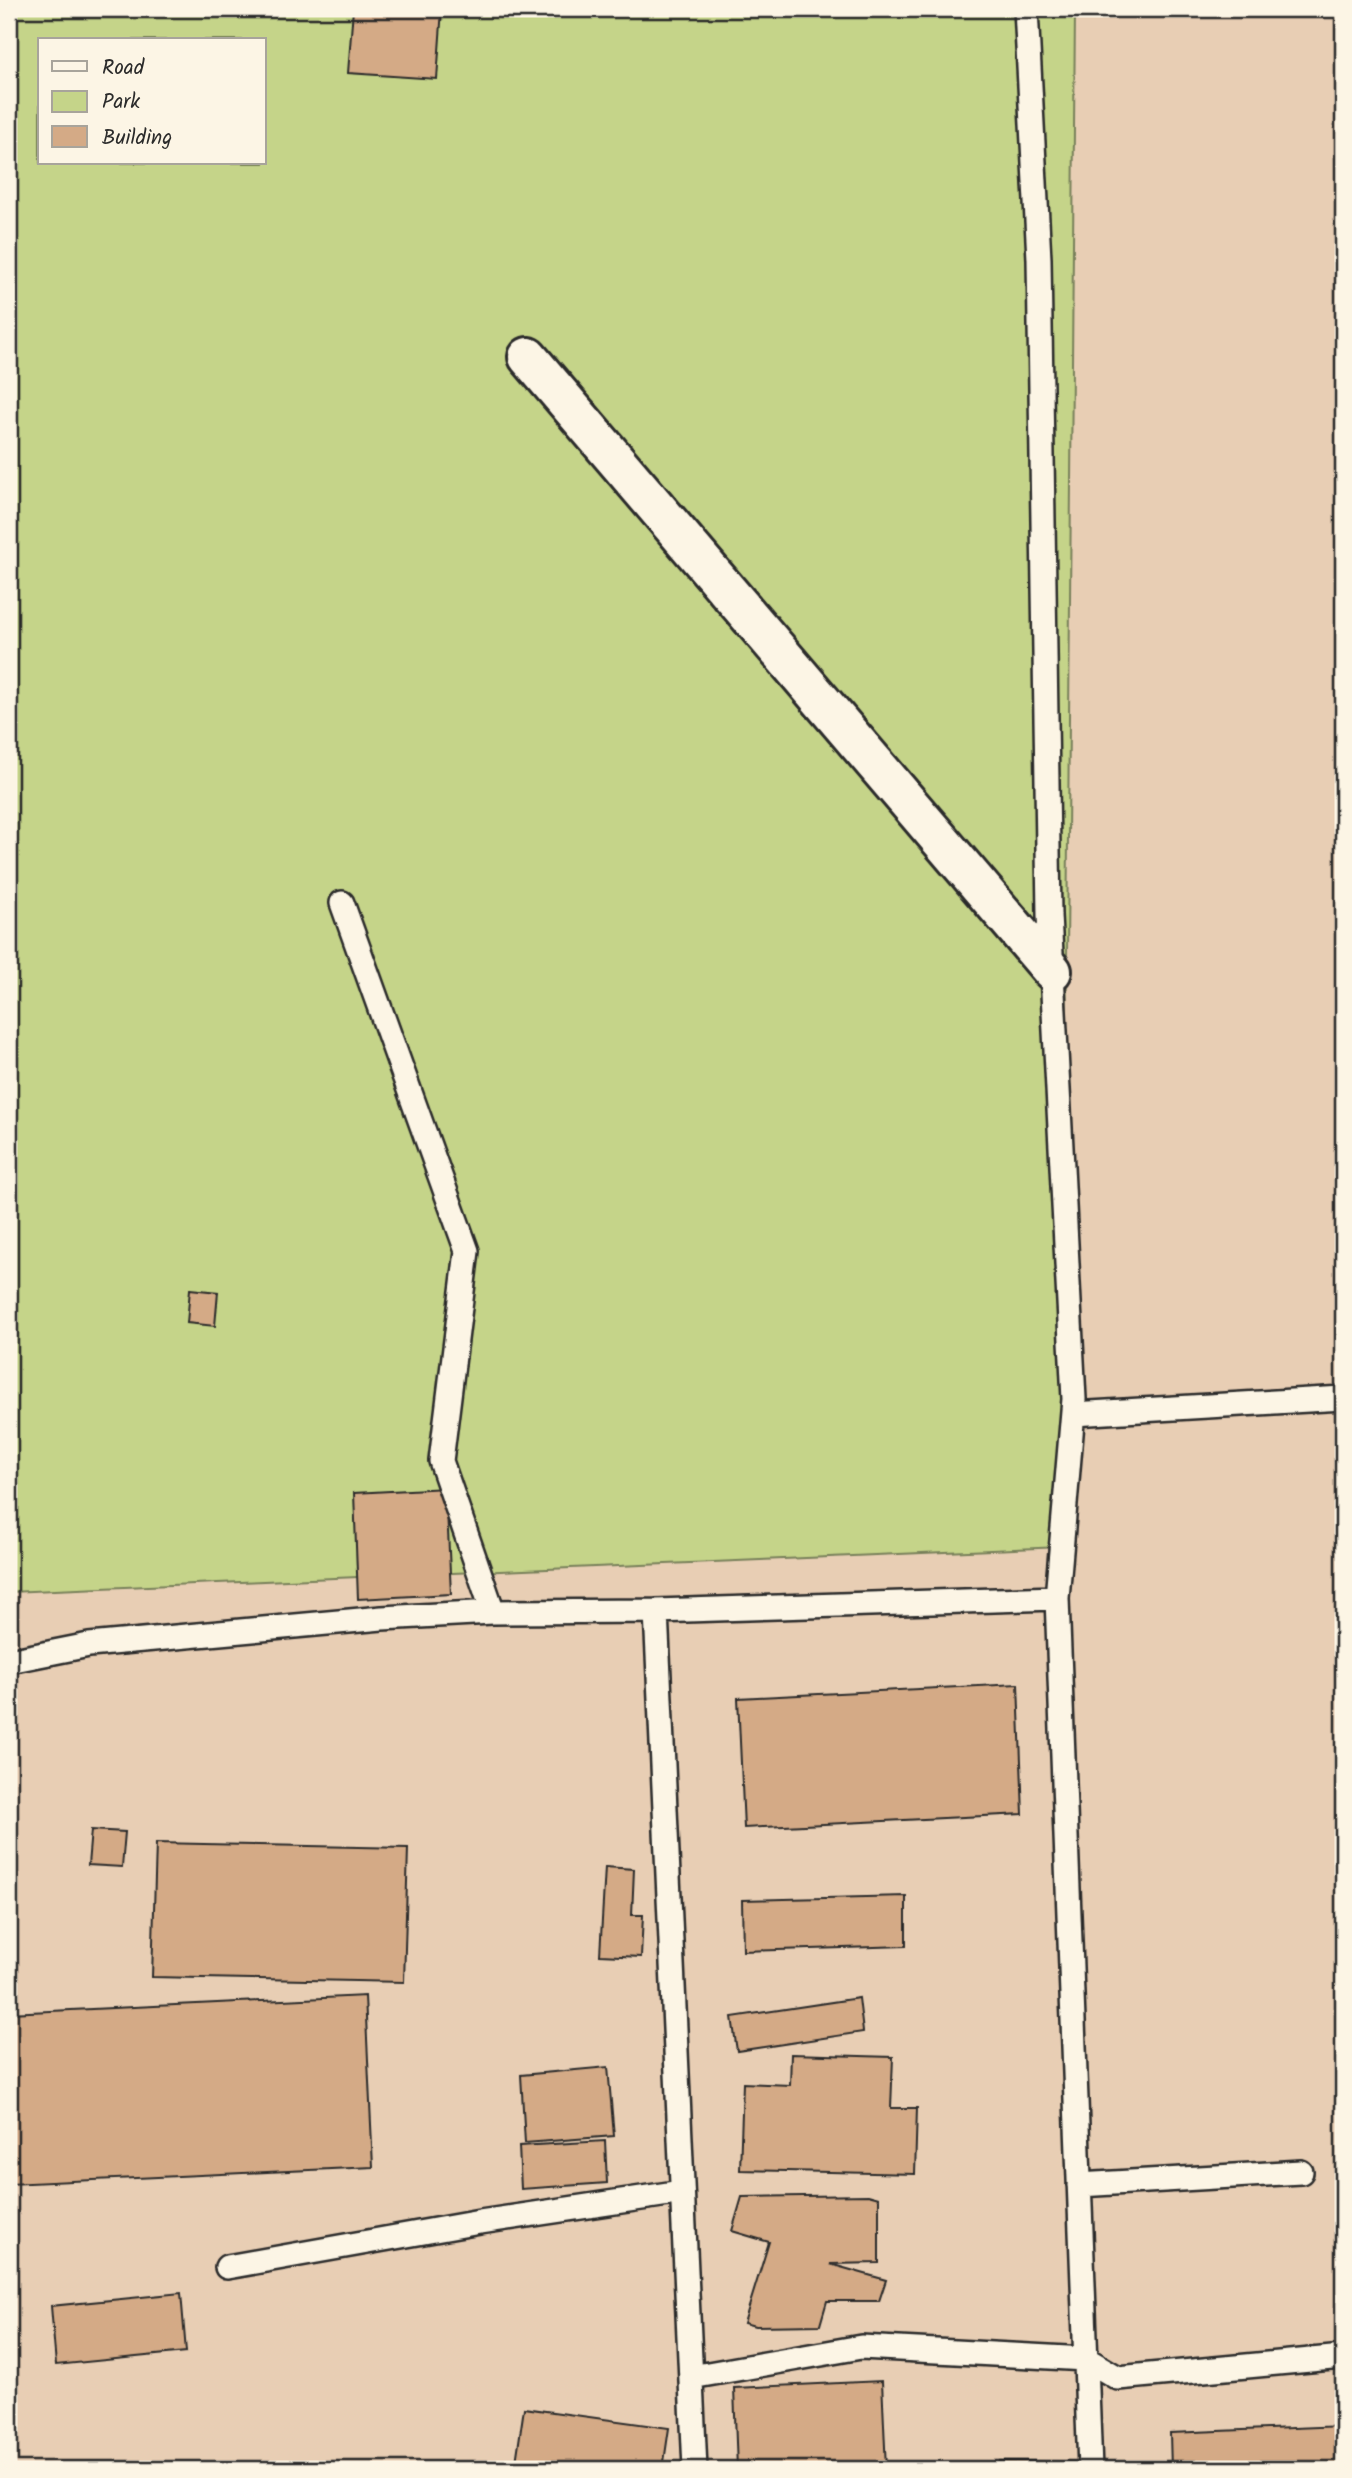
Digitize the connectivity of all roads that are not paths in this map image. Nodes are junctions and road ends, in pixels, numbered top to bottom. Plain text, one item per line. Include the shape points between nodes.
1 (1026, 9) edge
2 (528, 357) dead end
3 (342, 904) dead end
4 (1052, 971) junction
5 (1343, 1398) edge
6 (1073, 1415) junction
7 (1057, 1598) junction
8 (656, 1611) junction
9 (493, 1612) junction
10 (9, 1661) edge
11 (1301, 2172) dead end
12 (1079, 2185) junction
13 (682, 2192) junction
14 (227, 2267) dead end
15 (1343, 2357) edge
16 (1086, 2359) junction
17 (691, 2376) junction
18 (695, 2469) edge
19 (1090, 2469) edge

1 - 4 lane via 1039,259
2 - 4 street
3 - 9 lane via 467,1251 441,1461
4 - 6 lane
5 - 6 lane
6 - 7 lane
7 - 8 lane
7 - 12 lane
8 - 9 lane
8 - 13 lane
9 - 10 lane via 89,1645
11 - 12 lane
12 - 16 lane
13 - 14 lane
13 - 17 lane
15 - 16 lane via 1118,2378
16 - 17 lane via 861,2347
16 - 19 lane
17 - 18 lane

